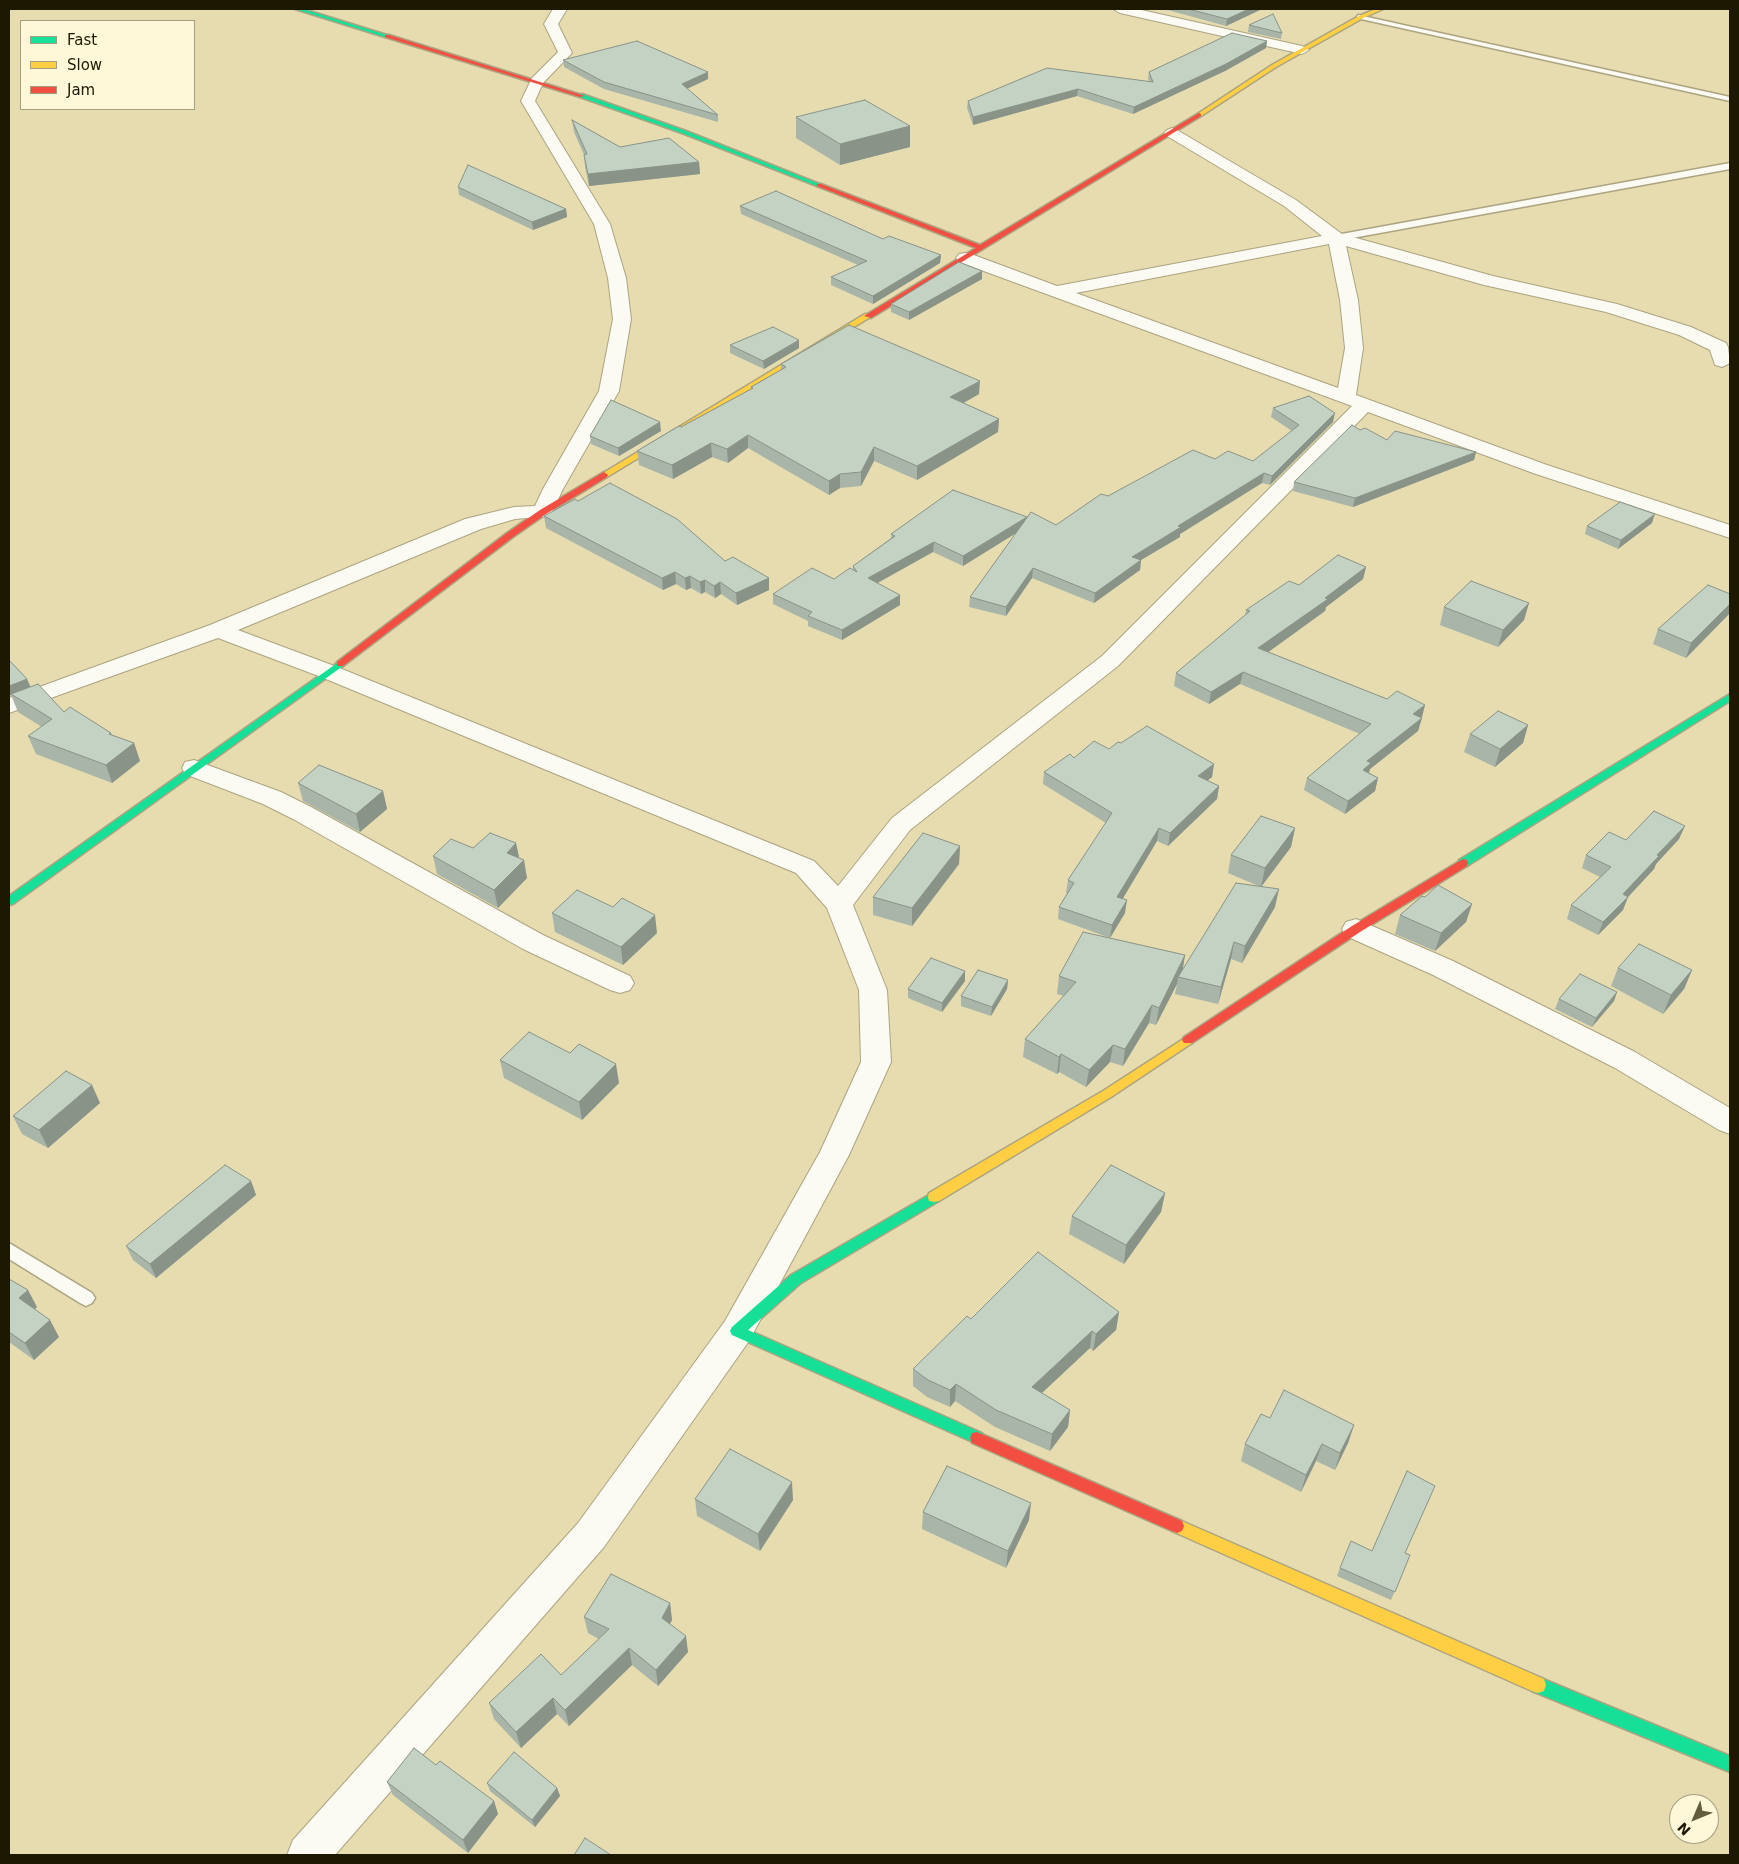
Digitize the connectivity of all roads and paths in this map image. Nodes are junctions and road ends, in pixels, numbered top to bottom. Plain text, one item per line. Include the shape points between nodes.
1 (298, 9) edge
2 (560, 9) edge
3 (1120, 9) edge
4 (1380, 9) edge
5 (1361, 17) junction
6 (1302, 50) junction
7 (537, 81) junction
8 (1730, 99) edge
9 (1172, 133) junction
10 (1730, 166) edge
11 (1336, 238) junction
12 (973, 253) junction
13 (1056, 291) junction
14 (1722, 361) dead end
15 (1355, 400) junction
16 (543, 512) junction
17 (1730, 532) edge
18 (218, 630) junction
19 (329, 672) junction
20 (1730, 697) edge
21 (9, 706) edge
22 (194, 768) junction
23 (9, 901) edge
24 (839, 904) junction
25 (1356, 929) junction
26 (620, 983) dead end
27 (1730, 1122) edge
28 (9, 1250) edge
29 (86, 1298) dead end
30 (737, 1331) junction
31 (1730, 1764) edge
32 (308, 1855) edge

1 - 7 street
2 - 7 street via 551,24 565,52
3 - 6 street
4 - 5 street
5 - 6 street
5 - 8 lane
6 - 9 street
7 - 12 street via 684,132
7 - 16 street via 528,100 602,224 617,278 622,319 609,392
9 - 11 street via 1290,203
9 - 12 street
10 - 11 lane
11 - 13 street
11 - 14 street via 1490,281 1611,308 1676,328 1719,347
11 - 15 street via 1349,300
12 - 13 street
12 - 16 street
13 - 15 street
15 - 17 street via 1540,469
15 - 24 street via 1110,661 901,824
16 - 18 street via 514,513 473,524
16 - 19 street
18 - 19 street
18 - 21 street
19 - 22 street
19 - 24 street via 805,867
20 - 25 street
22 - 23 street
22 - 26 street via 302,812 533,942
24 - 30 street via 873,990 876,1062 834,1155
25 - 27 street via 1443,968 1625,1060
25 - 30 street via 1107,1094 796,1279
28 - 29 lane
30 - 31 street via 1506,1672
30 - 32 street via 591,1535

